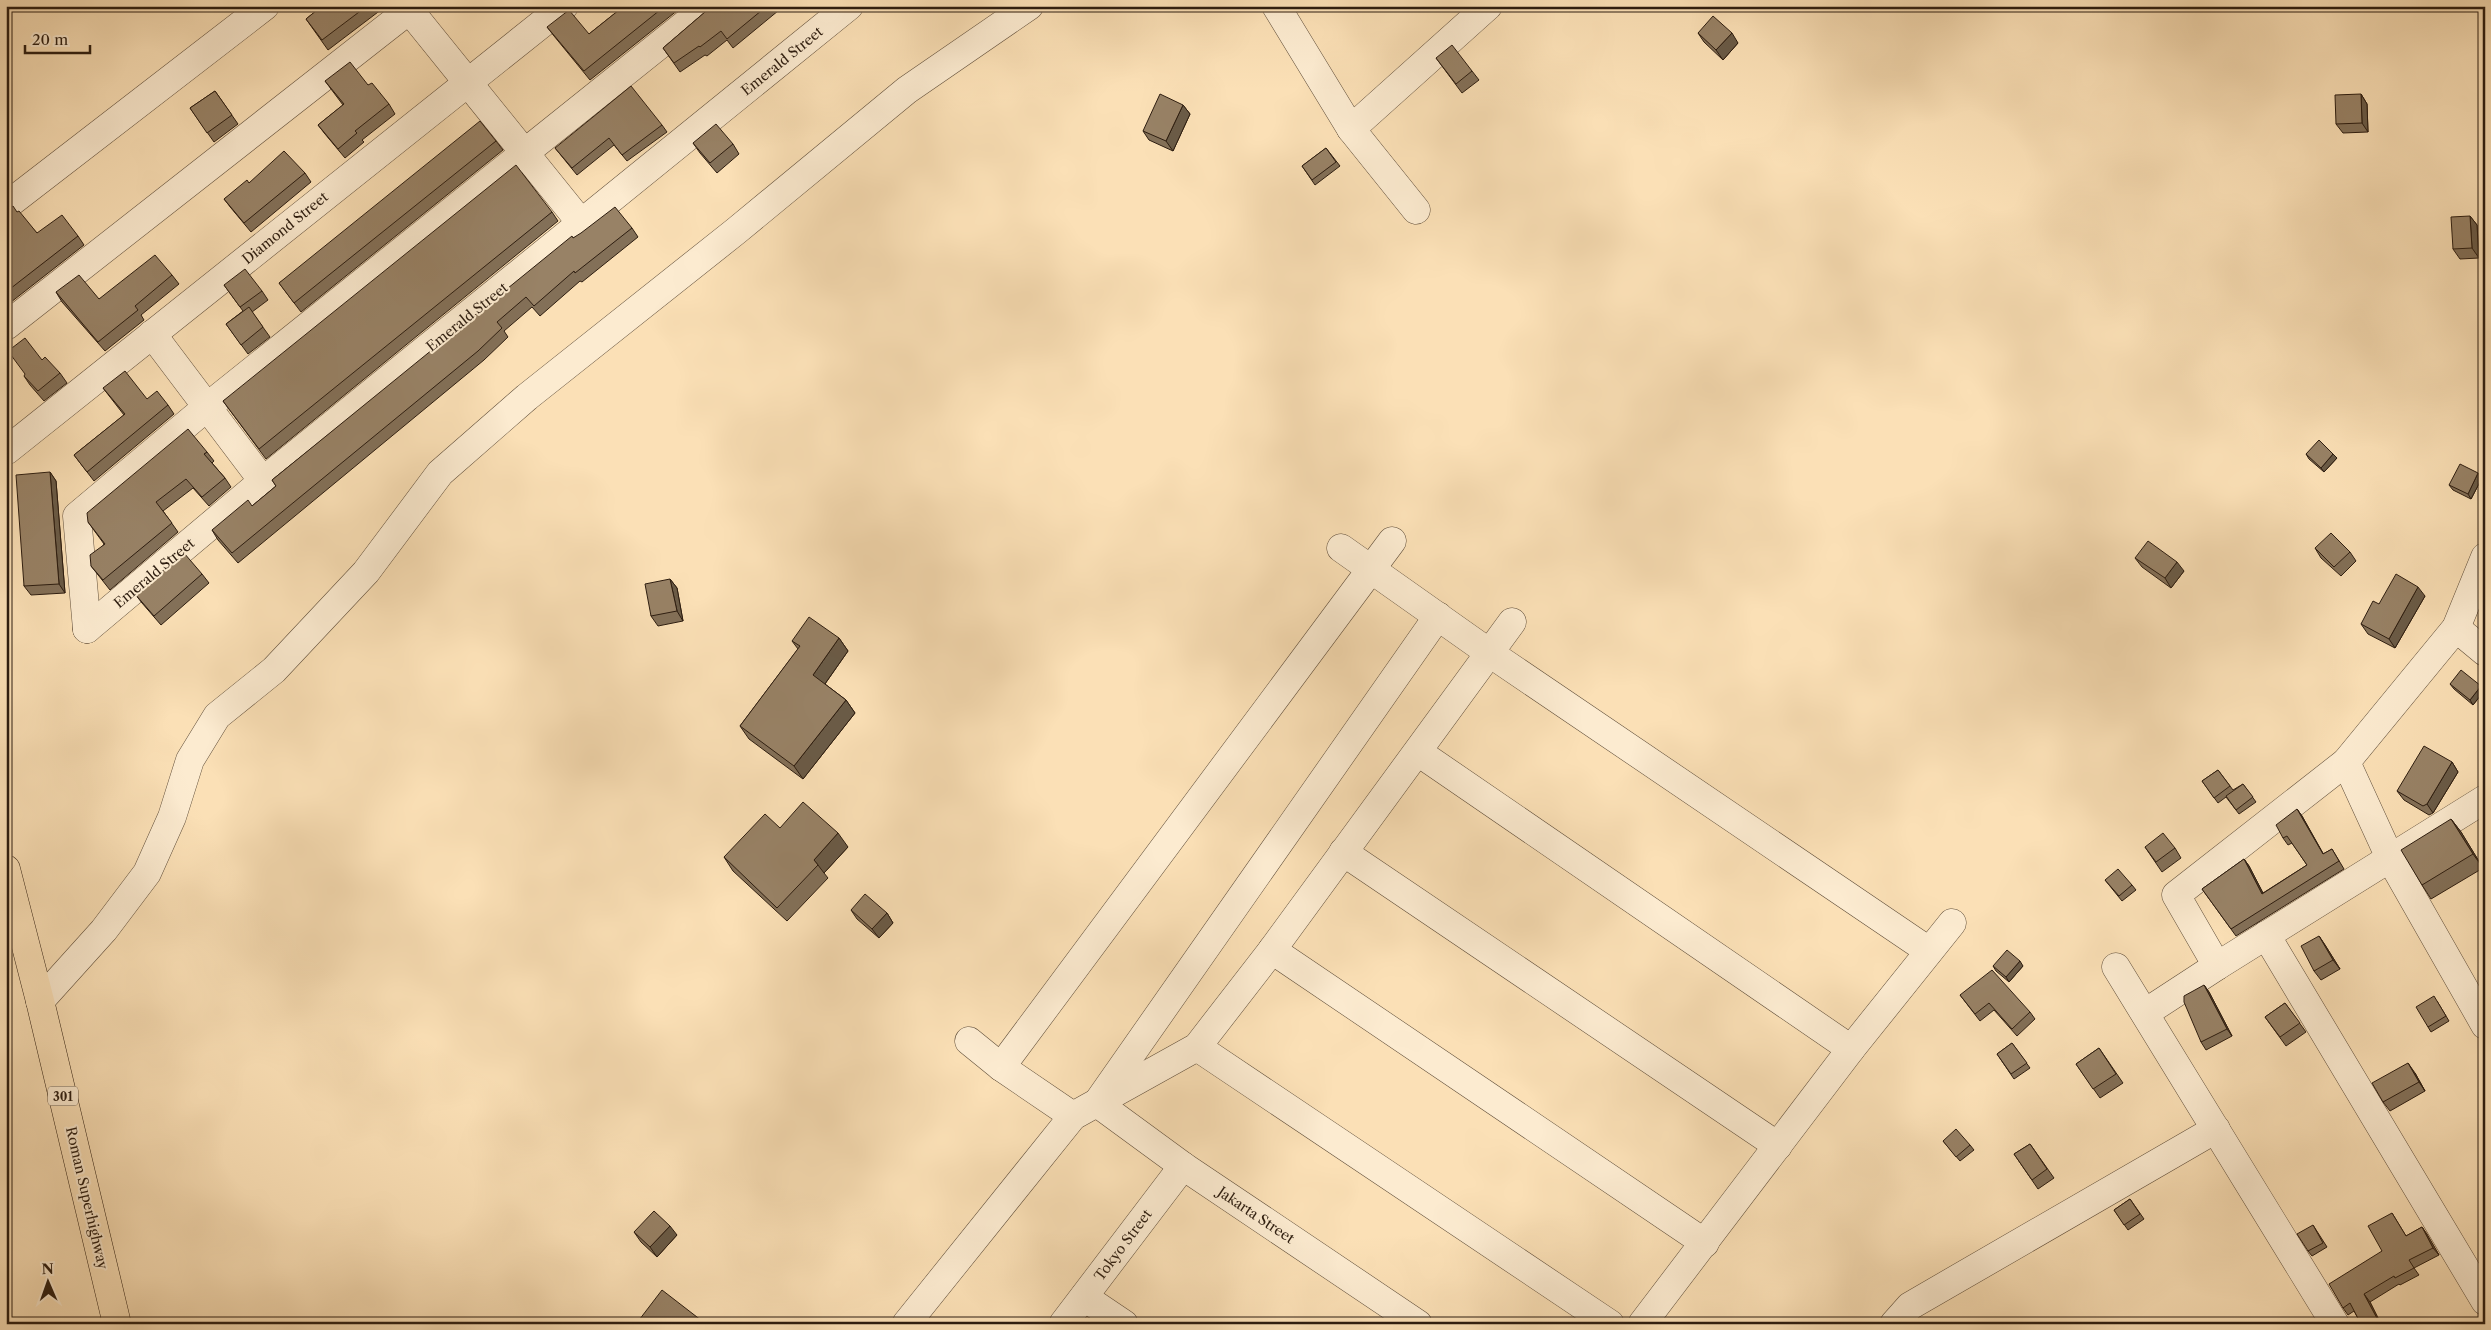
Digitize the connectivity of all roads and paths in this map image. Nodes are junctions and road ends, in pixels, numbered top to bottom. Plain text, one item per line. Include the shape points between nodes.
1 (265, 6) edge
2 (564, 6) edge
3 (708, 6) edge
4 (849, 6) edge
5 (1029, 6) edge
6 (1276, 6) edge
7 (1488, 6) edge
8 (407, 8) edge
9 (468, 83) junction
10 (1351, 128) junction
11 (525, 153) junction
12 (6, 206) edge
13 (1416, 210) dead end
14 (582, 224) junction
15 (6, 326) edge
16 (152, 334) junction
17 (207, 407) junction
18 (6, 451) edge
19 (263, 481) junction
20 (1392, 542) dead end
21 (1341, 548) dead end
22 (2485, 557) edge
23 (1371, 568) junction
24 (1438, 616) junction
25 (1512, 622) dead end
26 (2456, 628) junction
27 (2485, 652) edge
28 (1491, 654) junction
29 (1418, 752) junction
30 (2346, 762) junction
31 (2485, 799) edge
32 (1343, 852) junction
33 (2390, 858) junction
34 (6, 869) edge
35 (1952, 923) dead end
36 (2266, 935) junction
37 (1272, 950) junction
38 (1929, 951) junction
39 (2116, 966) dead end
40 (2217, 966) junction
41 (40, 1001) junction
42 (2145, 1013) junction
43 (2485, 1025) edge
44 (969, 1041) dead end
45 (1196, 1047) junction
46 (1851, 1049) junction
47 (1001, 1067) junction
48 (1097, 1103) junction
49 (1073, 1116) junction
50 (2216, 1129) junction
51 (1778, 1146) junction
52 (1183, 1166) junction
53 (1705, 1243) junction
54 (1084, 1297) junction
55 (2485, 1301) edge
56 (117, 1324) edge
57 (906, 1324) edge
58 (1062, 1324) edge
59 (1124, 1324) edge
60 (1418, 1324) edge
61 (1610, 1324) edge
62 (1642, 1324) edge
63 (1894, 1324) edge
64 (2335, 1324) edge

1 - 12 street
2 - 9 street, Diamond Street
3 - 11 street
4 - 14 street, Emerald Street
5 - 41 street via 907,90 527,398 440,473 366,572 274,670 218,716 190,760 172,817 147,873 104,930
6 - 10 street
7 - 10 street
8 - 9 street
8 - 15 street
9 - 11 street
9 - 16 street, Diamond Street
10 - 13 street
11 - 14 street
11 - 17 street
14 - 19 street, Emerald Street
16 - 17 street
16 - 18 street, Diamond Street
17 - 19 street
17 - 19 street, Emerald Street via 77,516 87,629
20 - 23 street
21 - 23 street
22 - 26 street
23 - 24 street
23 - 47 street
24 - 28 street
24 - 48 street
25 - 28 street
26 - 27 street
26 - 30 street
28 - 29 street
28 - 38 street
29 - 32 street
29 - 46 street
30 - 33 street
30 - 40 street via 2176,895
31 - 33 street
32 - 37 street
32 - 51 street
33 - 36 street
33 - 43 street
34 - 41 main road, Roman Superhighway / 301
35 - 38 street
36 - 40 street
36 - 55 street
37 - 45 street
37 - 53 street
38 - 46 street
39 - 42 street
40 - 42 street
41 - 56 main road, Roman Superhighway / 301
42 - 50 street
44 - 47 street
45 - 48 street
45 - 61 street
46 - 51 street
47 - 49 street
48 - 49 street
48 - 52 street, Jakarta Street
49 - 57 street
50 - 63 street via 1910,1306
50 - 64 street
51 - 53 street
52 - 54 street, Tokyo Street
52 - 60 street, Jakarta Street
53 - 62 street
54 - 58 street, Tokyo Street
54 - 59 street

